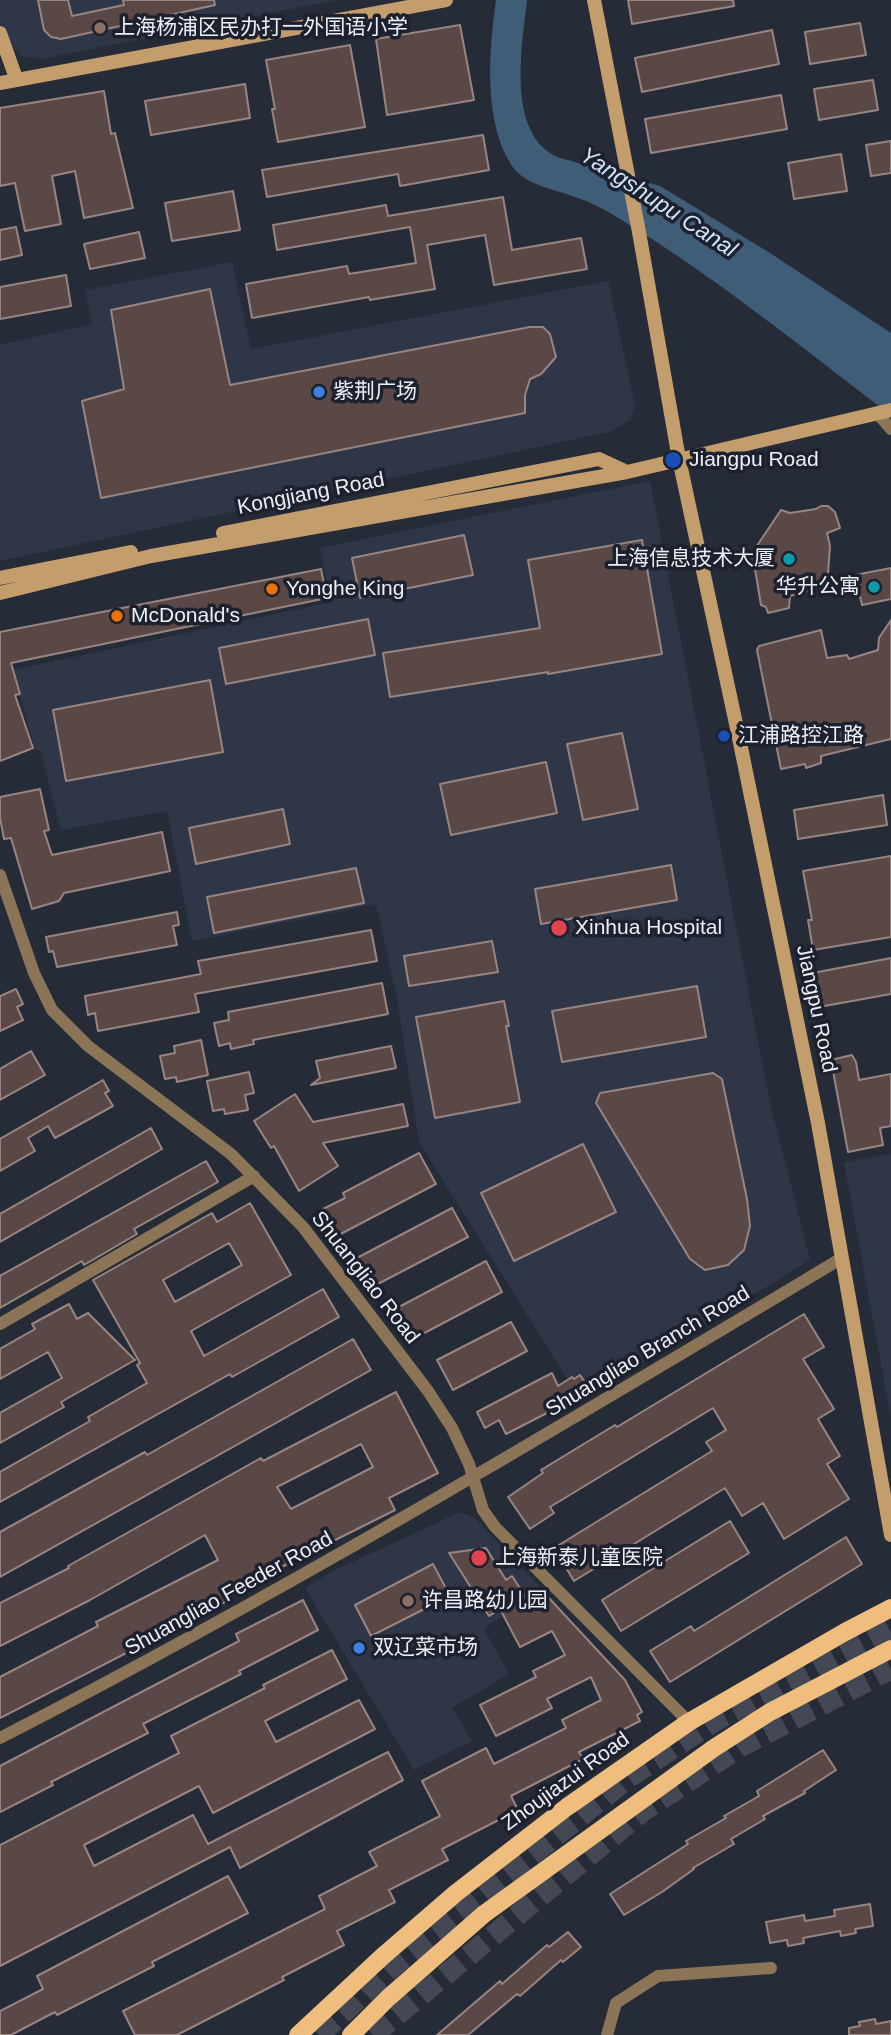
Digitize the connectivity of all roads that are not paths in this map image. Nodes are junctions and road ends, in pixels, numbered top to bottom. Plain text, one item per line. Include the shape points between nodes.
1 (446, 0) edge
2 (594, 0) edge
3 (0, 33) edge
4 (16, 78) junction
5 (0, 83) edge
6 (884, 411) edge
7 (891, 429) edge
8 (679, 459) junction
9 (628, 472) junction
10 (0, 578) edge
11 (0, 593) edge
12 (0, 875) edge
13 (254, 1177) junction
14 (842, 1258) junction
15 (0, 1324) edge
16 (474, 1478) junction
17 (891, 1535) edge
18 (891, 1608) edge
19 (891, 1651) edge
20 (689, 1722) junction
21 (0, 1738) edge
22 (771, 1968) dead end
23 (298, 2035) edge
24 (351, 2035) edge
25 (607, 2035) edge

1 - 4 main road
2 - 8 main road, Jiangpu Road
3 - 4 main road
4 - 5 main road
6 - 7 street
6 - 8 main road, Kongjiang Road
8 - 9 main road, Kongjiang Road
8 - 14 main road, Jiangpu Road via 802,1044
9 - 10 main road, Kongjiang Road via 599,459
9 - 11 main road, Kongjiang Road via 150,556
12 - 13 street, Shuangliao Road via 52,1010 88,1046 231,1154
13 - 15 street
13 - 16 street, Shuangliao Road via 303,1227 428,1391 452,1428
14 - 16 street, Shuangliao Branch Road
14 - 17 main road, Jiangpu Road
16 - 20 street, Shuangliao Road via 482,1510 495,1527
16 - 21 street, Shuangliao Feeder Road via 147,1663
18 - 20 main road, Zhoujiazui Road
19 - 24 main road via 769,1712 714,1748 484,1914
20 - 23 main road, Zhoujiazui Road via 567,1807 456,1893
22 - 25 street via 658,1976 616,2003

